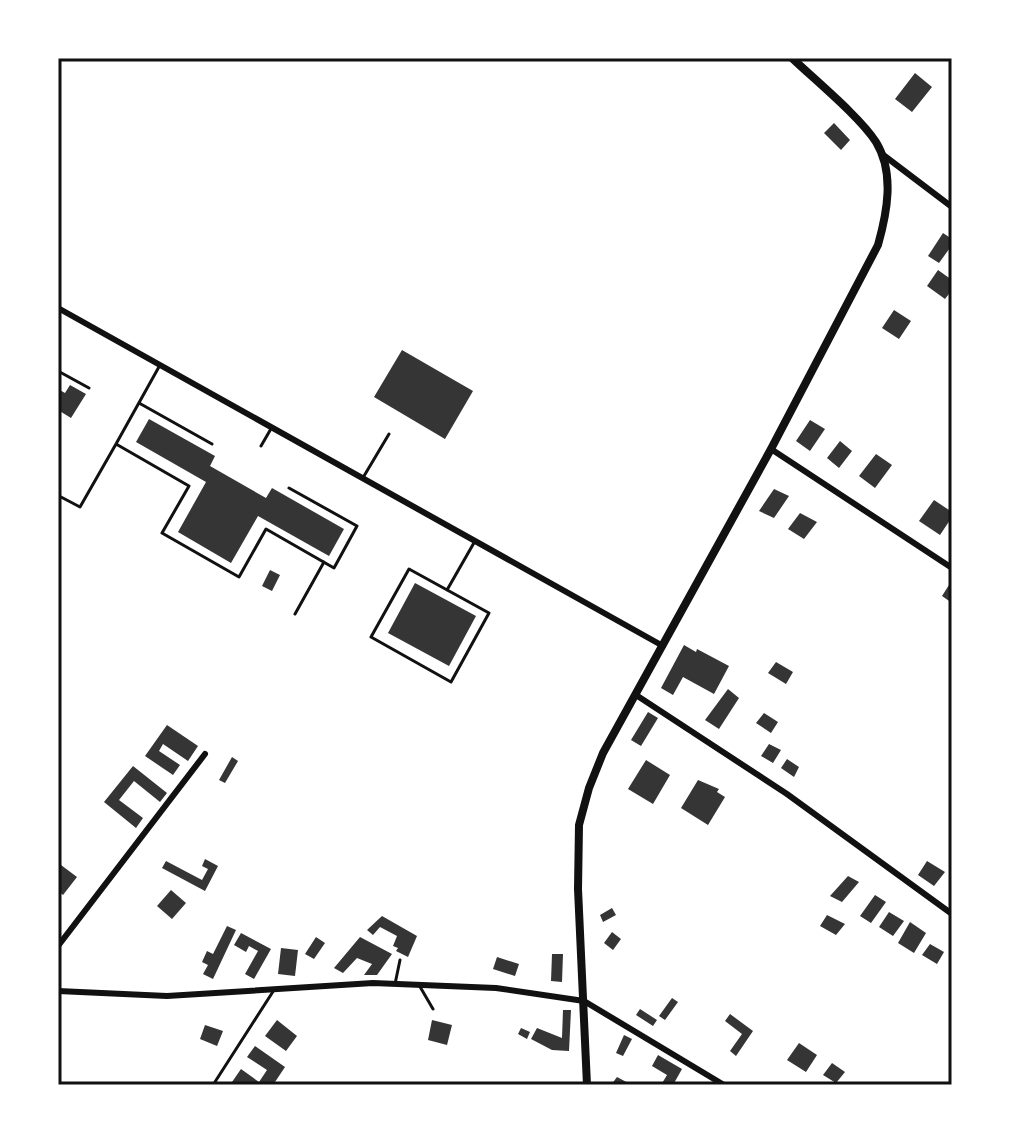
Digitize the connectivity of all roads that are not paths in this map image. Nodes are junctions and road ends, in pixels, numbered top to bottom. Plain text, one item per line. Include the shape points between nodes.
1 (792, 58) edge
2 (881, 153) junction
3 (952, 207) edge
4 (58, 308) edge
5 (160, 365) junction
6 (58, 371) edge
7 (89, 388) dead end
8 (139, 403) junction
9 (272, 427) junction
10 (389, 434) dead end
11 (116, 444) junction
12 (212, 444) dead end
13 (261, 446) dead end
14 (771, 449) junction
15 (362, 479) junction
16 (289, 488) dead end
17 (61, 497) dead end
18 (475, 541) junction
19 (324, 562) junction
20 (952, 568) edge
21 (447, 590) junction
22 (295, 614) dead end
23 (663, 646) junction
24 (636, 695) junction
25 (205, 754) dead end
26 (952, 914) edge
27 (58, 946) edge
28 (400, 960) dead end
29 (395, 984) junction
30 (419, 985) junction
31 (274, 990) junction
32 (58, 991) edge
33 (584, 1001) junction
34 (433, 1009) dead end
35 (213, 1085) edge
36 (587, 1085) edge
37 (724, 1085) edge

1 - 2 street
2 - 3 street
2 - 14 street via 887,210 878,245
4 - 5 street
5 - 8 lane
5 - 9 street
6 - 7 lane
8 - 11 lane
8 - 12 lane
9 - 13 lane
9 - 15 street
10 - 15 lane
11 - 17 lane via 80,507
11 - 19 lane via 189,486 162,533 187,548 239,577 266,529
14 - 20 street
14 - 23 street
15 - 18 street
16 - 19 lane via 357,526 334,568
18 - 21 lane
18 - 23 street
19 - 22 lane
21 - 21 lane via 489,613 451,682 371,637 409,569
23 - 24 street
24 - 26 street via 787,794
24 - 33 street via 603,753 579,825
25 - 27 street
28 - 29 lane
29 - 30 street
29 - 31 street
30 - 33 street via 496,988
30 - 34 lane
31 - 32 street via 167,996
31 - 35 lane
33 - 36 street
33 - 37 street

